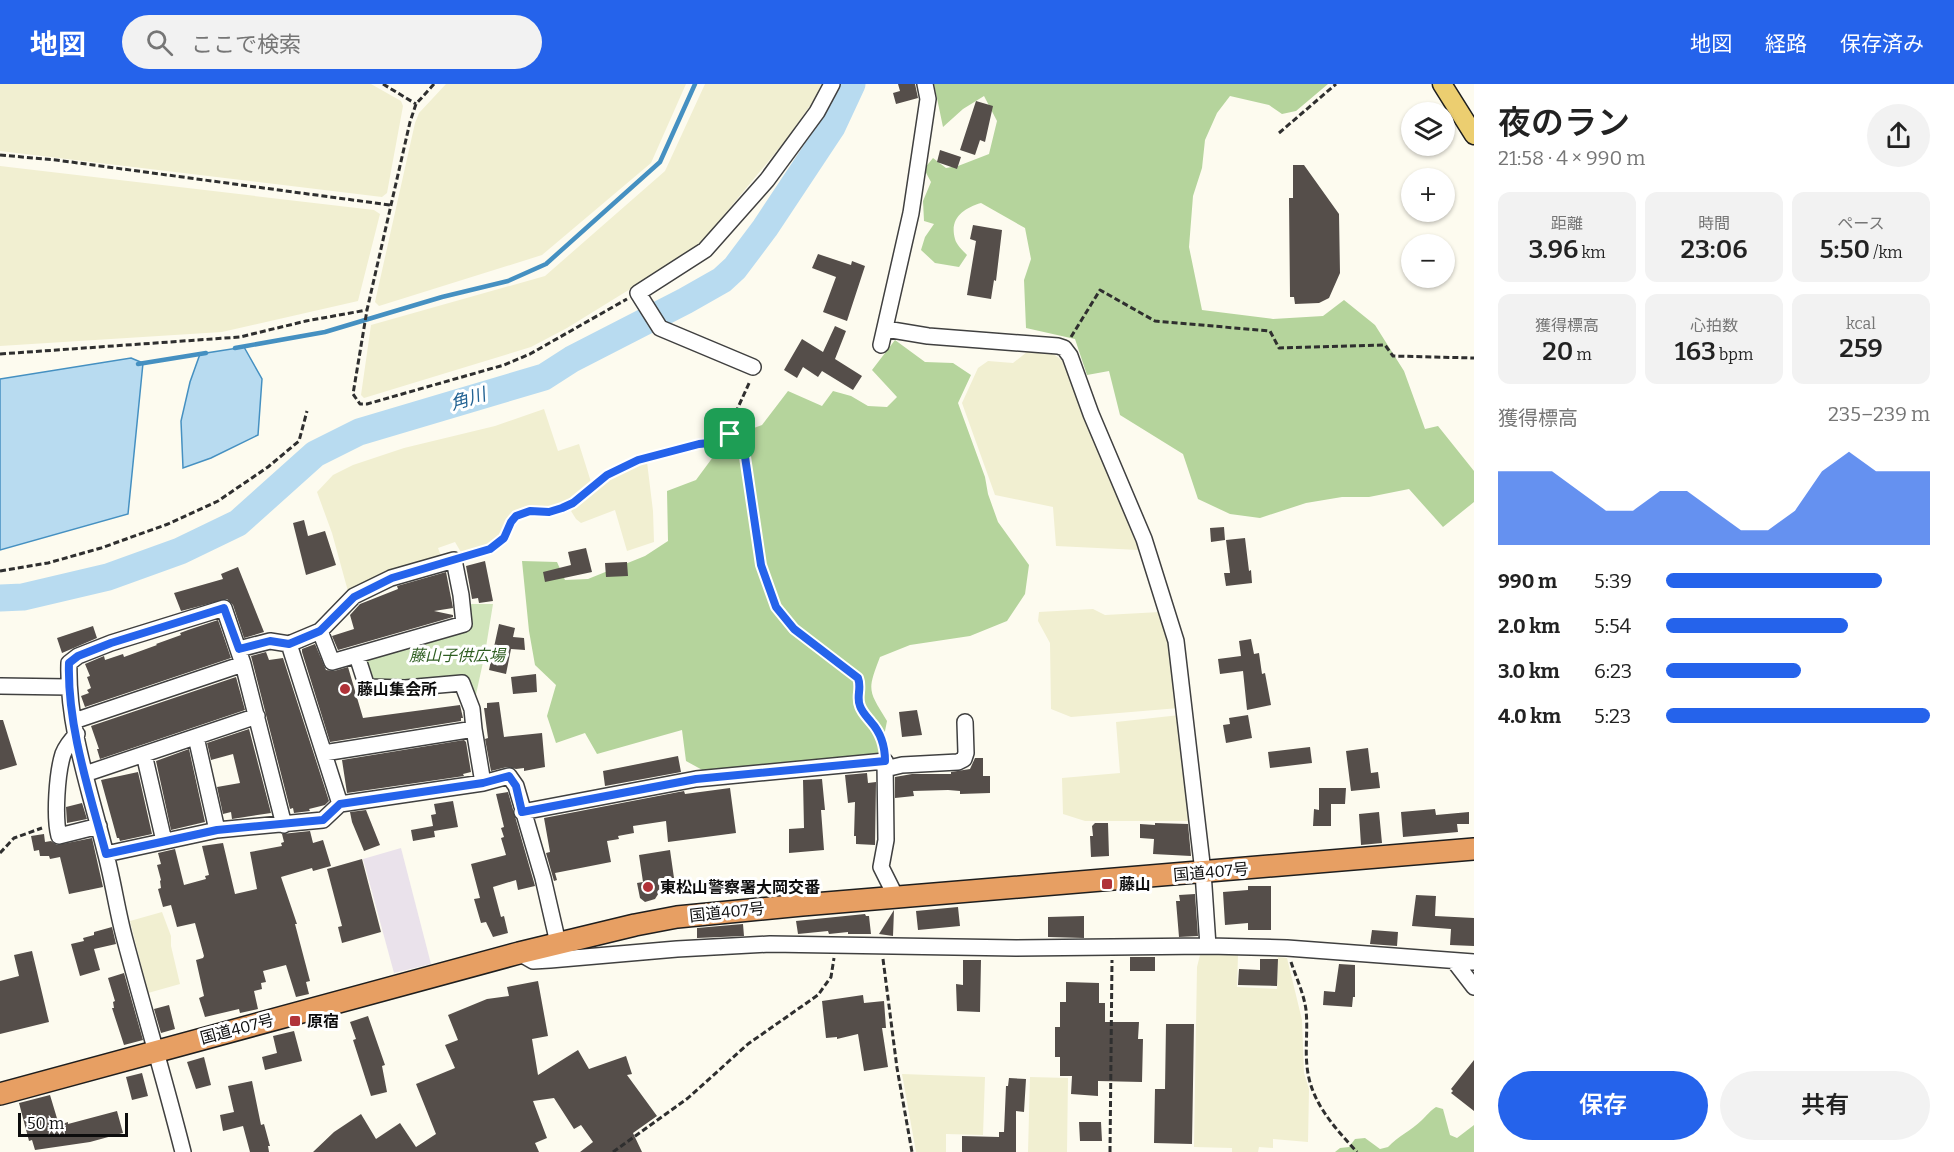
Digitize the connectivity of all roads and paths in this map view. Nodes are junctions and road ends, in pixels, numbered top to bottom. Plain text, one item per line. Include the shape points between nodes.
1 (383, 84) edge
2 (434, 84) edge
3 (832, 84) edge
4 (925, 84) edge
5 (1336, 84) edge
6 (1446, 86) edge
7 (416, 104) junction
8 (1280, 133) dead end
9 (1474, 135) edge
10 (0, 155) edge
11 (390, 205) junction
12 (638, 293) junction
13 (367, 310) junction
14 (886, 329) junction
15 (881, 345) dead end
16 (1064, 348) junction
17 (0, 354) edge
18 (1474, 358) edge
19 (753, 367) joint
20 (307, 411) dead end
21 (730, 434) junction
22 (454, 560) junction
23 (0, 572) edge
24 (320, 631) junction
25 (289, 644) junction
26 (239, 649) junction
27 (357, 656) junction
28 (243, 664) junction
29 (0, 686) edge
30 (68, 687) junction
31 (257, 716) junction
32 (965, 722) dead end
33 (75, 727) junction
34 (474, 729) junction
35 (196, 737) junction
36 (324, 753) junction
37 (144, 754) junction
38 (885, 765) junction
39 (85, 774) junction
40 (483, 783) junction
41 (340, 804) junction
42 (522, 812) junction
43 (56, 823) junction
44 (284, 825) junction
45 (99, 826) junction
46 (217, 830) junction
47 (164, 841) junction
48 (1474, 849) edge
49 (0, 854) edge
50 (106, 854) junction
51 (1203, 872) junction
52 (896, 897) junction
53 (558, 943) junction
54 (833, 945) junction
55 (882, 945) junction
56 (1208, 946) junction
57 (1112, 947) junction
58 (1287, 948) junction
59 (519, 953) junction
60 (1454, 961) junction
61 (1474, 962) edge
62 (1474, 987) edge
63 (157, 1051) junction
64 (0, 1094) edge
65 (183, 1152) edge
66 (614, 1152) edge
67 (912, 1152) edge
68 (1110, 1152) edge
69 (1357, 1152) edge

1 - 7 path
2 - 7 path
3 - 12 street via 817,112 767,180 705,250
4 - 14 street via 928,99 911,213
5 - 8 path
6 - 9 main road
7 - 11 path
10 - 11 path
11 - 13 path
12 - 13 path via 504,365 360,404 353,394
12 - 19 street via 660,328
13 - 17 path via 240,337
14 - 15 street
14 - 16 street
16 - 18 path via 1100,290 1155,321 1270,331 1279,348 1385,345 1393,356
16 - 51 street via 1144,538 1176,641
19 - 21 path
20 - 23 path via 299,441 218,501 101,548
21 - 22 path via 720,442 638,460 607,475 562,508 523,512 511,522 504,538 490,549
21 - 38 path via 744,450 761,565 776,607 794,629 858,678 861,710 881,735
22 - 24 street via 392,578 354,597
22 - 27 street via 464,624
24 - 25 street
24 - 27 street via 333,662
25 - 26 street via 270,641
25 - 36 street
26 - 28 street
26 - 30 street via 224,608 78,656 69,663
27 - 34 street via 367,687 462,683 472,709
28 - 31 street
28 - 33 street
29 - 30 street
30 - 33 street
31 - 35 street
31 - 44 street
32 - 38 street via 964,759
33 - 39 street
33 - 43 street via 63,755
34 - 36 street
34 - 40 street
35 - 37 street
35 - 46 street
36 - 41 street
37 - 39 street
37 - 47 street
38 - 42 street via 696,779
38 - 52 street via 886,840 881,867
39 - 45 street
40 - 41 street
40 - 42 street via 509,776 516,786
41 - 44 street via 323,820
42 - 53 street
43 - 45 street via 59,836
43 - 49 path via 14,838
44 - 46 street
45 - 50 street
46 - 47 street
47 - 50 street
48 - 51 highway, 国道407号
50 - 63 street via 124,939
51 - 52 highway, 国道407号
51 - 56 street
52 - 53 highway, 国道407号 via 677,917
53 - 59 highway, 国道407号
54 - 55 street
54 - 59 street via 770,944 550,960 533,960
54 - 66 path via 831,977 818,995 748,1044 688,1098
55 - 57 street
55 - 67 path
56 - 57 street
56 - 58 street
57 - 68 path
58 - 60 street
58 - 69 path via 1306,1010 1311,1086 1320,1107
59 - 63 highway, 国道407号
60 - 61 street
60 - 62 street
63 - 64 highway, 国道407号
63 - 65 street

